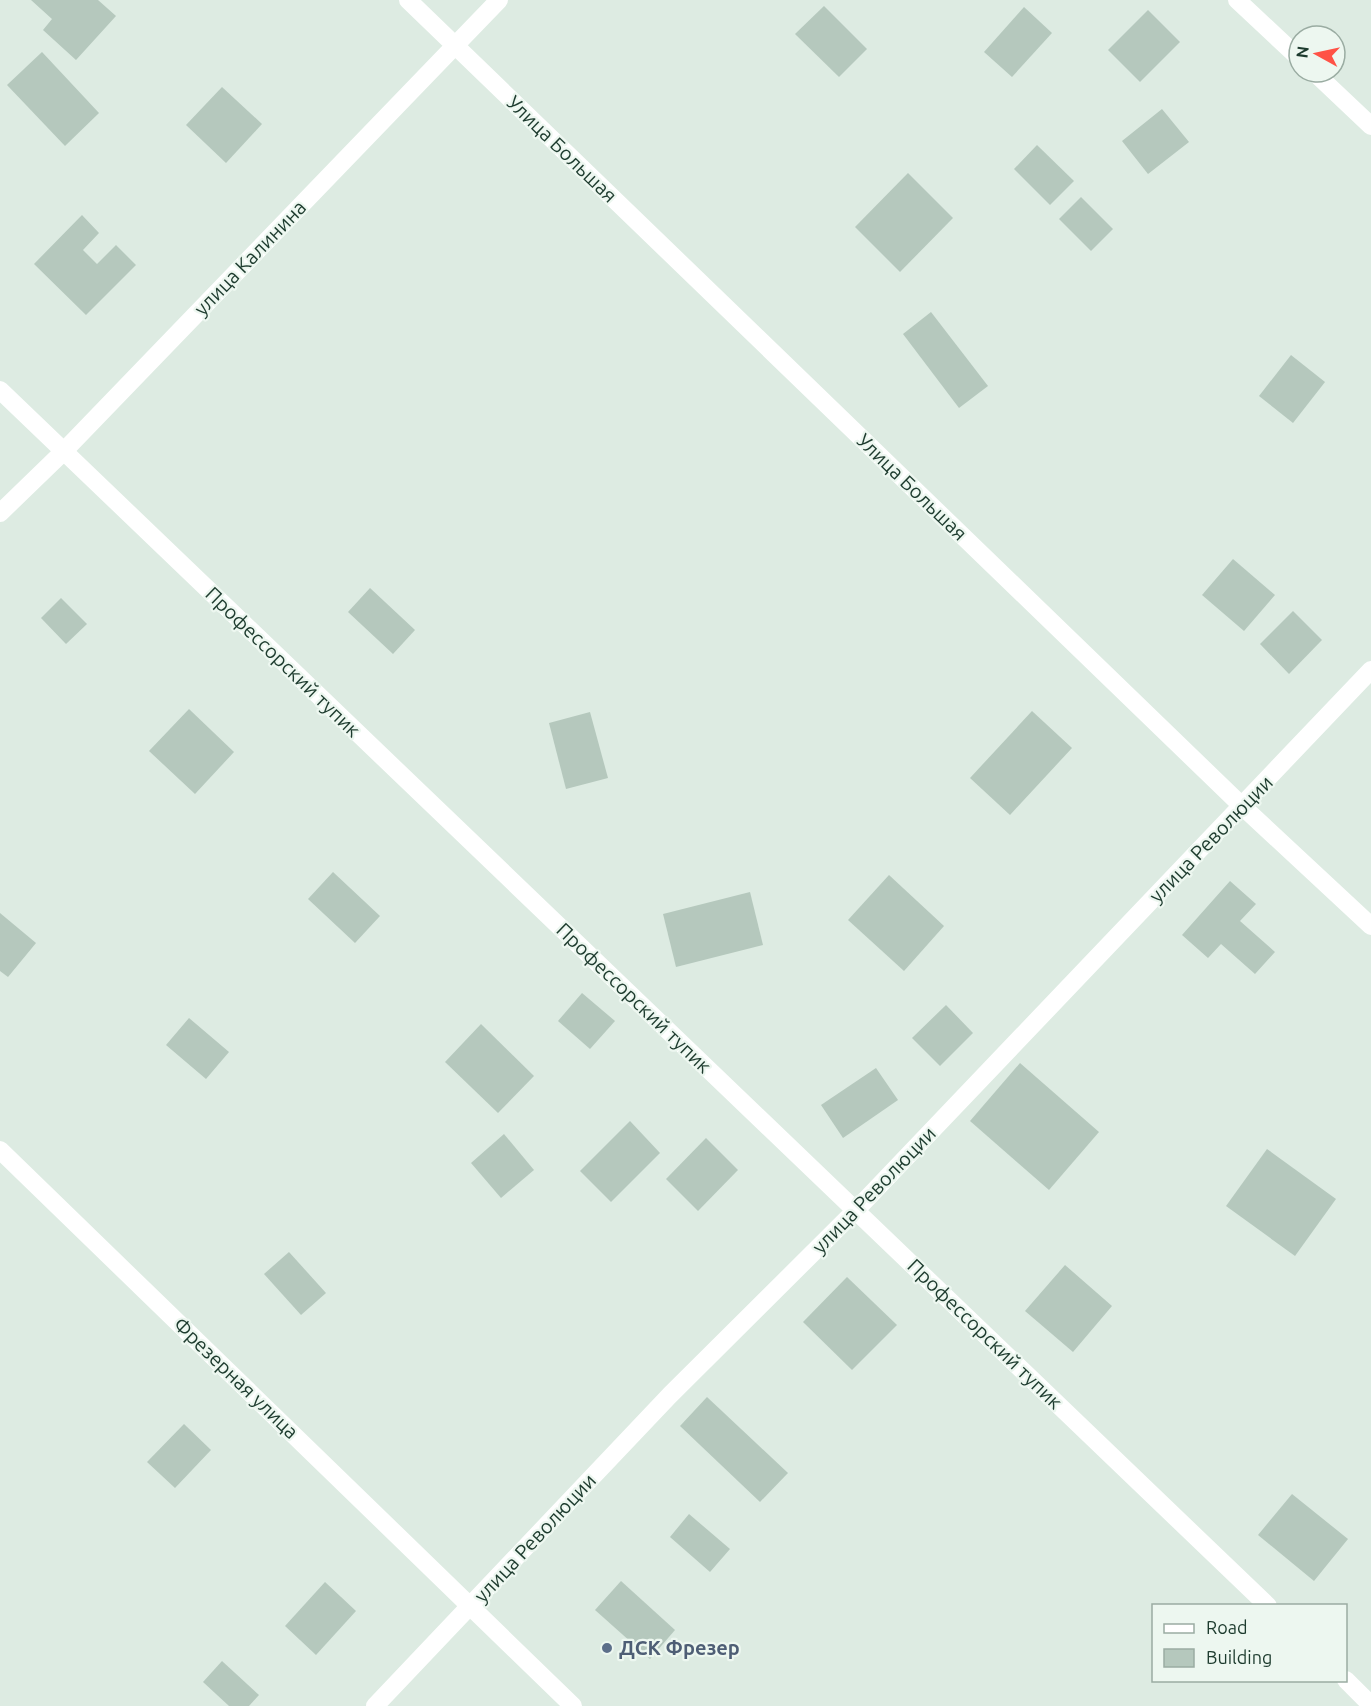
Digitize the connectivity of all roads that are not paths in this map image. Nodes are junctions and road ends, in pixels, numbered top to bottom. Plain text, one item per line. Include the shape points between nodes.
1 (408, 0) edge
2 (499, 0) edge
3 (1237, 0) edge
4 (455, 45) junction
5 (1287, 47) edge
6 (1327, 84) edge
7 (1371, 126) edge
8 (0, 390) edge
9 (63, 452) junction
10 (0, 513) edge
11 (1371, 670) edge
12 (1242, 806) junction
13 (1371, 926) edge
14 (0, 1150) edge
15 (856, 1210) junction
16 (1267, 1604) edge
17 (471, 1606) junction
18 (1347, 1681) edge
19 (1371, 1705) edge
20 (375, 1706) edge
21 (573, 1706) edge

1 - 4 street
2 - 4 street, улица Калинина
3 - 5 street
4 - 9 street, улица Калинина
4 - 12 street, Улица Большая
6 - 7 street
8 - 9 street, Профессорский тупик
9 - 10 street, улица Калинина
9 - 15 street, Профессорский тупик
11 - 12 street, улица Революции
12 - 13 street, Улица Большая
12 - 15 street, улица Революции
14 - 17 street, Фрезерная улица
15 - 16 street, Профессорский тупик
15 - 17 street, улица Революции via 670,1395
17 - 20 street, улица Революции
17 - 21 street, Фрезерная улица
18 - 19 street

